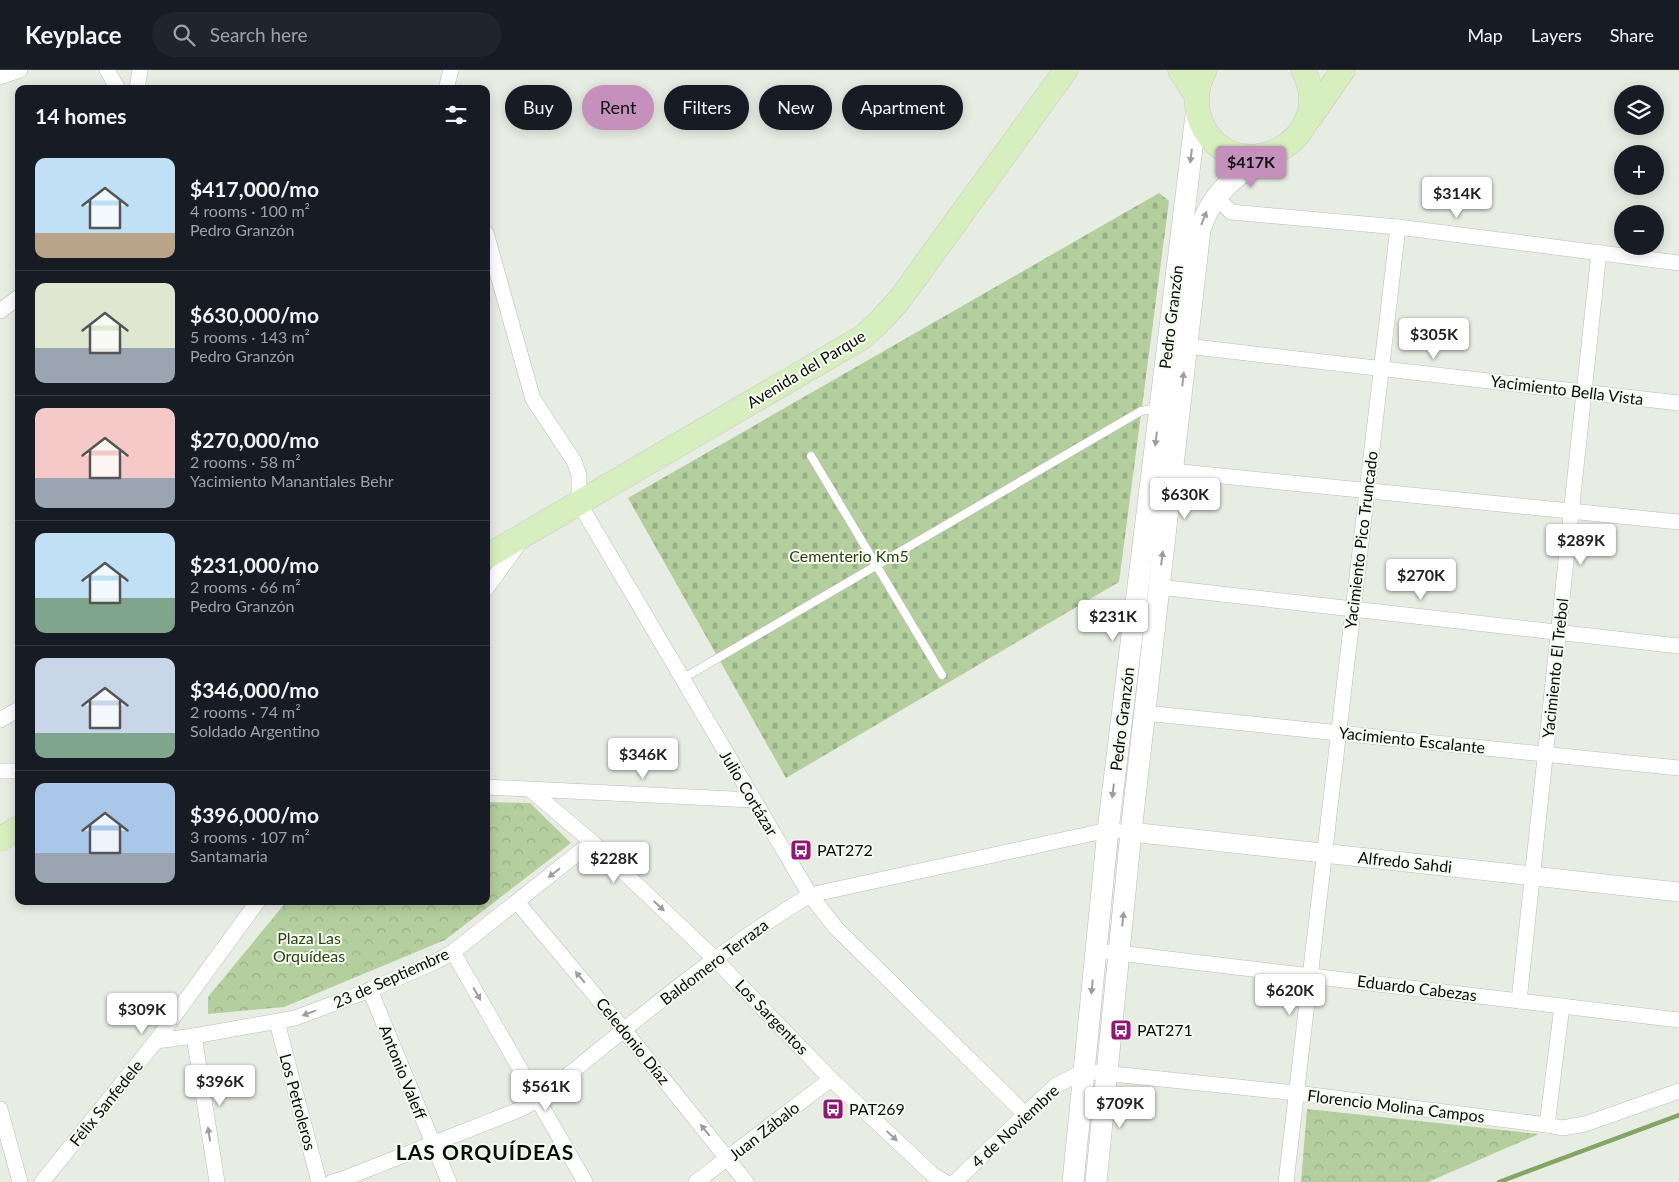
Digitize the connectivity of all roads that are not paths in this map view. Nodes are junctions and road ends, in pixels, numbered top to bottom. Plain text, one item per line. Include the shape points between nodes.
1 (20, 70) edge
2 (107, 70) edge
3 (140, 70) edge
4 (451, 70) edge
5 (1066, 70) edge
6 (1180, 70) edge
7 (1205, 70) edge
8 (1303, 70) edge
9 (1343, 70) edge
10 (0, 77) edge
11 (116, 85) edge
12 (138, 85) edge
13 (447, 85) edge
14 (1197, 102) junction
15 (1304, 126) junction
16 (1264, 156) junction
17 (1216, 197) junction
18 (1398, 227) junction
19 (490, 247) edge
20 (1599, 252) junction
21 (1679, 263) edge
22 (15, 300) edge
23 (0, 311) edge
24 (1186, 346) junction
25 (1381, 369) junction
26 (1584, 392) junction
27 (1679, 403) edge
28 (1169, 409) junction
29 (810, 456) dead end
30 (1172, 471) junction
31 (1367, 490) junction
32 (579, 503) junction
33 (1572, 511) junction
34 (1679, 522) edge
35 (527, 533) junction
36 (490, 555) edge
37 (876, 566) junction
38 (490, 584) edge
39 (1159, 587) junction
40 (1353, 608) junction
41 (1559, 632) junction
42 (1679, 646) edge
43 (1139, 667) junction
44 (942, 675) dead end
45 (682, 679) junction
46 (15, 711) edge
47 (1145, 713) junction
48 (0, 720) edge
49 (1338, 733) junction
50 (1546, 754) junction
51 (1679, 768) edge
52 (15, 771) edge
53 (0, 772) edge
54 (490, 787) edge
55 (532, 791) junction
56 (753, 800) junction
57 (15, 830) edge
58 (1108, 830) junction
59 (1131, 832) junction
60 (0, 839) edge
61 (592, 842) junction
62 (1324, 853) junction
63 (1533, 876) junction
64 (1679, 892) edge
65 (810, 895) junction
66 (517, 902) junction
67 (255, 905) edge
68 (1096, 950) junction
69 (453, 952) junction
70 (1119, 953) junction
71 (714, 958) junction
72 (1310, 975) junction
73 (370, 990) junction
74 (1519, 1001) junction
75 (1562, 1006) junction
76 (1679, 1020) edge
77 (277, 1022) junction
78 (624, 1030) junction
79 (194, 1036) junction
80 (156, 1041) junction
81 (1084, 1071) junction
82 (1107, 1072) junction
83 (831, 1079) junction
84 (1679, 1091) edge
85 (1296, 1093) junction
86 (537, 1100) junction
87 (0, 1108) edge
88 (1026, 1115) junction
89 (1547, 1125) junction
90 (433, 1144) junction
91 (728, 1158) junction
92 (20, 1182) edge
93 (42, 1182) edge
94 (217, 1182) edge
95 (319, 1182) edge
96 (332, 1182) edge
97 (449, 1182) edge
98 (585, 1182) edge
99 (696, 1182) edge
100 (746, 1182) edge
101 (945, 1182) edge
102 (955, 1182) edge
103 (1073, 1182) edge
104 (1096, 1182) edge
105 (1286, 1182) edge

1 - 10 street
2 - 11 street
3 - 12 street
4 - 13 street
5 - 32 main road, Avenida del Parque via 900,298 875,326 862,337
6 - 14 main road
7 - 14 main road via 1199,82
8 - 15 main road via 1311,97
9 - 15 main road
14 - 16 main road via 1203,127 1220,146 1244,156
14 -> 28 main road, Pedro Granzón
15 - 16 main road via 1287,146
16 - 17 main road, Pedro Granzón
17 - 18 street via 1231,212
24 -> 17 main road, Pedro Granzón via 1200,230 1204,215
18 - 20 street
18 - 25 street, Yacimiento Pico Truncado
19 - 32 street via 533,399 574,461 579,475
20 - 21 street
20 - 26 street, Yacimiento El Trebol
22 - 23 street
24 - 25 street, Yacimiento Bella Vista
28 -> 24 main road, Pedro Granzón
25 - 26 street, Yacimiento Bella Vista
25 - 31 street, Yacimiento Pico Truncado
26 - 27 street, Yacimiento Bella Vista
26 - 33 street, Yacimiento El Trebol
28 - 30 main road, Pedro Granzón
28 - 37 lane via 1142,411
28 -> 43 main road, Pedro Granzón
29 - 37 lane
30 - 31 street
39 -> 30 main road, Pedro Granzón
31 - 33 street
31 - 40 street, Yacimiento Pico Truncado
32 - 35 main road, Avenida del Parque
32 - 45 street, Julio Cortázar
33 - 34 street
33 - 41 street, Yacimiento El Trebol
35 - 36 main road, Avenida del Parque
35 - 38 street
37 - 44 lane
37 - 45 lane
39 - 40 street
39 - 43 main road, Pedro Granzón
40 - 41 street
40 - 49 street, Yacimiento Pico Truncado
41 - 42 street
41 - 50 street, Yacimiento El Trebol
43 - 47 main road, Pedro Granzón
43 -> 58 main road, Pedro Granzón
45 - 56 street, Julio Cortázar
46 - 48 street
47 - 49 street, Yacimiento Escalante
47 - 59 main road, Pedro Granzón
49 - 50 street, Yacimiento Escalante
49 - 62 street, Yacimiento Pico Truncado
50 - 51 street, Yacimiento Escalante
50 - 63 street, Yacimiento El Trebol
52 - 53 street
54 - 55 street
55 - 56 street
55 - 61 street, Los Sargentos
56 - 65 street, Julio Cortázar
57 - 60 main road
58 - 59 street, Baldomero Terraza
58 - 65 street, Baldomero Terraza
58 - 68 main road, Pedro Granzón
59 - 62 street, Alfredo Sahdi
70 -> 59 main road, Pedro Granzón
61 -> 66 street, 23 de Septiembre
61 -> 71 street, Los Sargentos
62 - 63 street, Alfredo Sahdi
62 - 72 street, Yacimiento Pico Truncado
63 - 64 street, Alfredo Sahdi
63 - 74 street, Yacimiento El Trebol
65 - 71 street, Baldomero Terraza
65 - 88 street, Julio Cortázar via 836,928
66 - 69 street, 23 de Septiembre
78 -> 66 street, Celedonio Díaz
67 - 80 street, Félix Sanfedele
68 - 70 street, Eduardo Cabezas
68 -> 81 main road, Pedro Granzón
69 - 73 street, 23 de Septiembre
69 -> 86 street
70 - 72 street, Eduardo Cabezas
70 - 82 main road, Pedro Granzón
71 - 78 street, Baldomero Terraza
71 - 83 street, Los Sargentos
72 - 74 street, Eduardo Cabezas
72 - 85 street, Yacimiento Pico Truncado
73 -> 77 street, 23 de Septiembre
73 - 90 street, Antonio Valeff
74 - 75 street, Eduardo Cabezas
75 - 76 street, Eduardo Cabezas
75 - 89 street
77 - 79 street, 23 de Septiembre
77 - 95 street, Los Petroleros
78 - 86 street, Baldomero Terraza
91 -> 78 street, Celedonio Díaz
79 - 80 street, 23 de Septiembre
94 -> 79 street
80 - 93 street, Félix Sanfedele
81 - 82 street, 4 de Noviembre
81 - 88 street, 4 de Noviembre via 1055,1086
81 - 103 main road, Pedro Granzón
82 - 85 street, Florencio Molina Campos
82 - 104 main road, Pedro Granzón
83 - 91 street, Juan Zábalo
83 -> 101 street, Los Sargentos via 933,1175
84 - 89 street, Florencio Molina Campos via 1584,1124 1562,1128
85 - 89 street, Florencio Molina Campos
85 - 105 street, Yacimiento Pico Truncado
86 - 90 street, Baldomero Terraza
86 - 98 street
87 - 92 street
88 - 102 street, 4 de Noviembre
90 - 96 street, Baldomero Terraza
90 - 97 street, Antonio Valeff
91 - 99 street, Juan Zábalo
91 - 100 street, Celedonio Díaz

